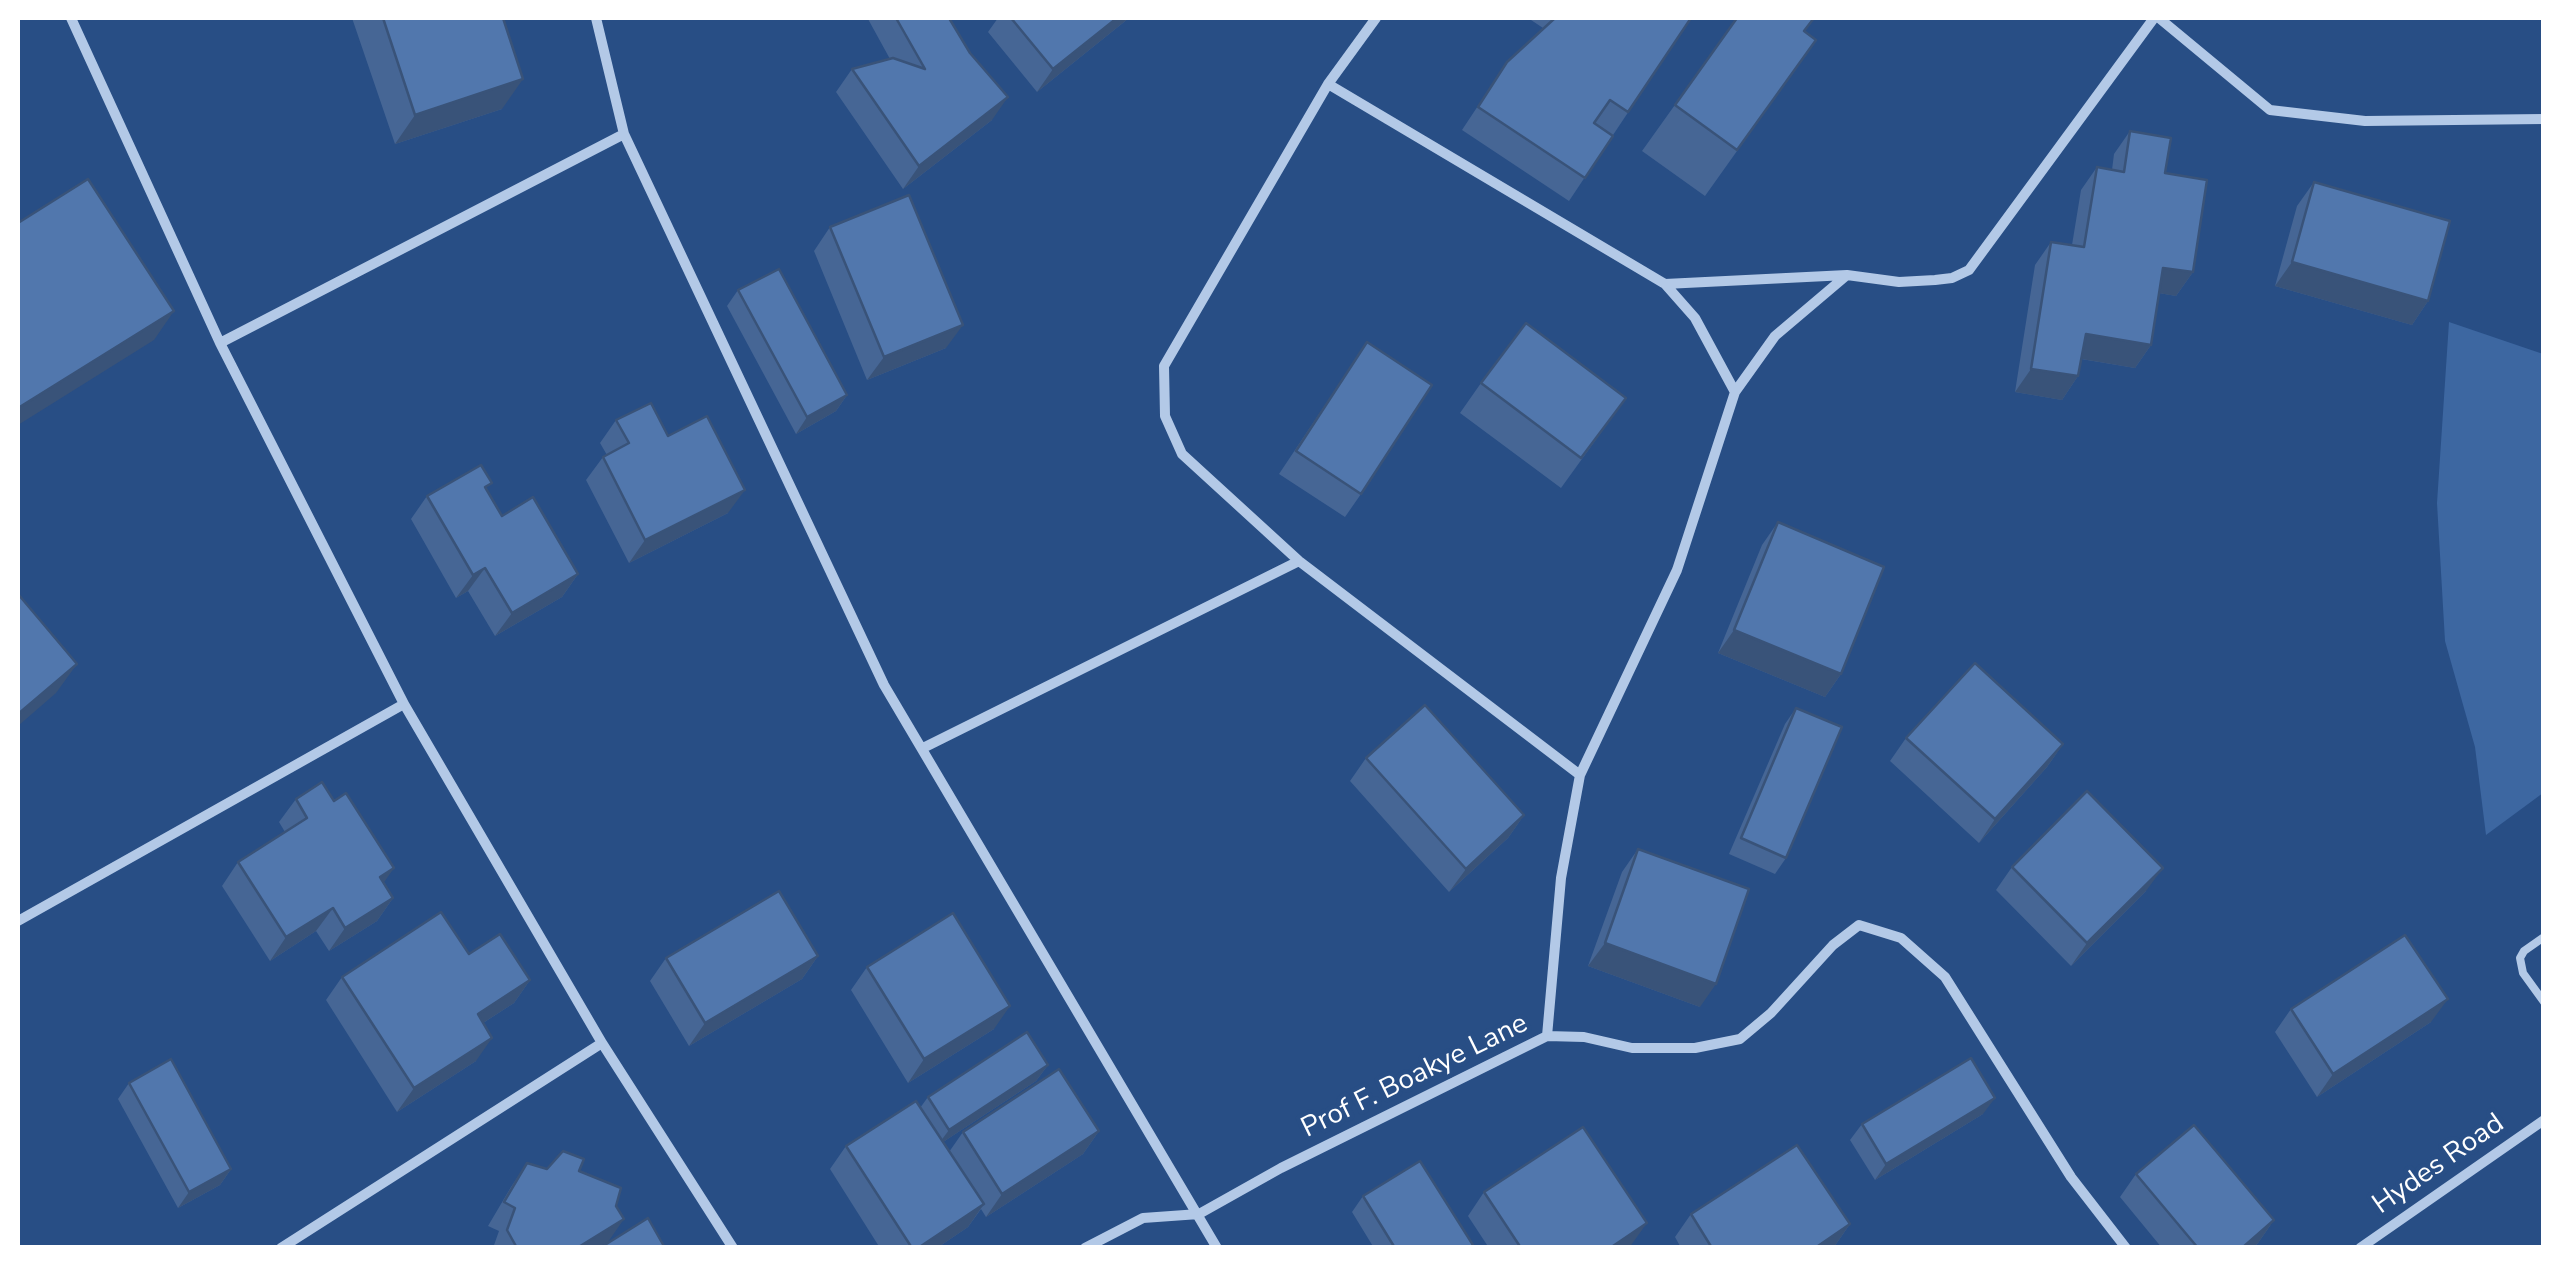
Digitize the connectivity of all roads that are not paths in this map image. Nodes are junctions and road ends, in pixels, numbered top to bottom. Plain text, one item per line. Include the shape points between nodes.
1 (71, 18) edge
2 (596, 18) edge
3 (1376, 18) edge
4 (2157, 18) edge
5 (1328, 84) junction
6 (2544, 119) edge
7 (624, 134) junction
8 (1847, 275) junction
9 (1665, 284) junction
10 (220, 343) junction
11 (1735, 392) junction
12 (1299, 561) junction
13 (404, 704) junction
14 (923, 748) junction
15 (1580, 775) junction
16 (18, 921) edge
17 (2544, 937) edge
18 (2544, 1002) edge
19 (1548, 1036) junction
20 (602, 1043) junction
21 (2544, 1120) edge
22 (1199, 1214) junction
23 (281, 1248) edge
24 (733, 1248) edge
25 (1085, 1248) edge
26 (1217, 1248) edge
27 (2126, 1248) edge
28 (2360, 1248) edge

1 - 10 street
2 - 7 street
3 - 5 street
4 - 6 street via 2270,110 2366,121
4 - 8 street via 1969,270 1952,278 1899,282
5 - 9 street
5 - 12 street via 1164,366 1165,416 1182,454
7 - 10 street
7 - 14 street via 884,686
8 - 9 street
8 - 11 street via 1774,336
9 - 11 street via 1695,318
10 - 13 street
11 - 15 street via 1677,570
12 - 14 street
12 - 15 street
13 - 16 street
13 - 20 street
14 - 22 street
15 - 19 street via 1561,878
17 - 18 lane via 2520,958
19 - 22 street, Prof F. Boakye Lane
19 - 27 street, Prof F. Boakye Lane via 1632,1048 1694,1048 1740,1039 1859,925 1902,938 1945,978 2070,1177
20 - 23 street
20 - 24 street
21 - 28 street, Hydes Road
22 - 25 street, Prof F. Boakye Lane via 1143,1218
22 - 26 street

